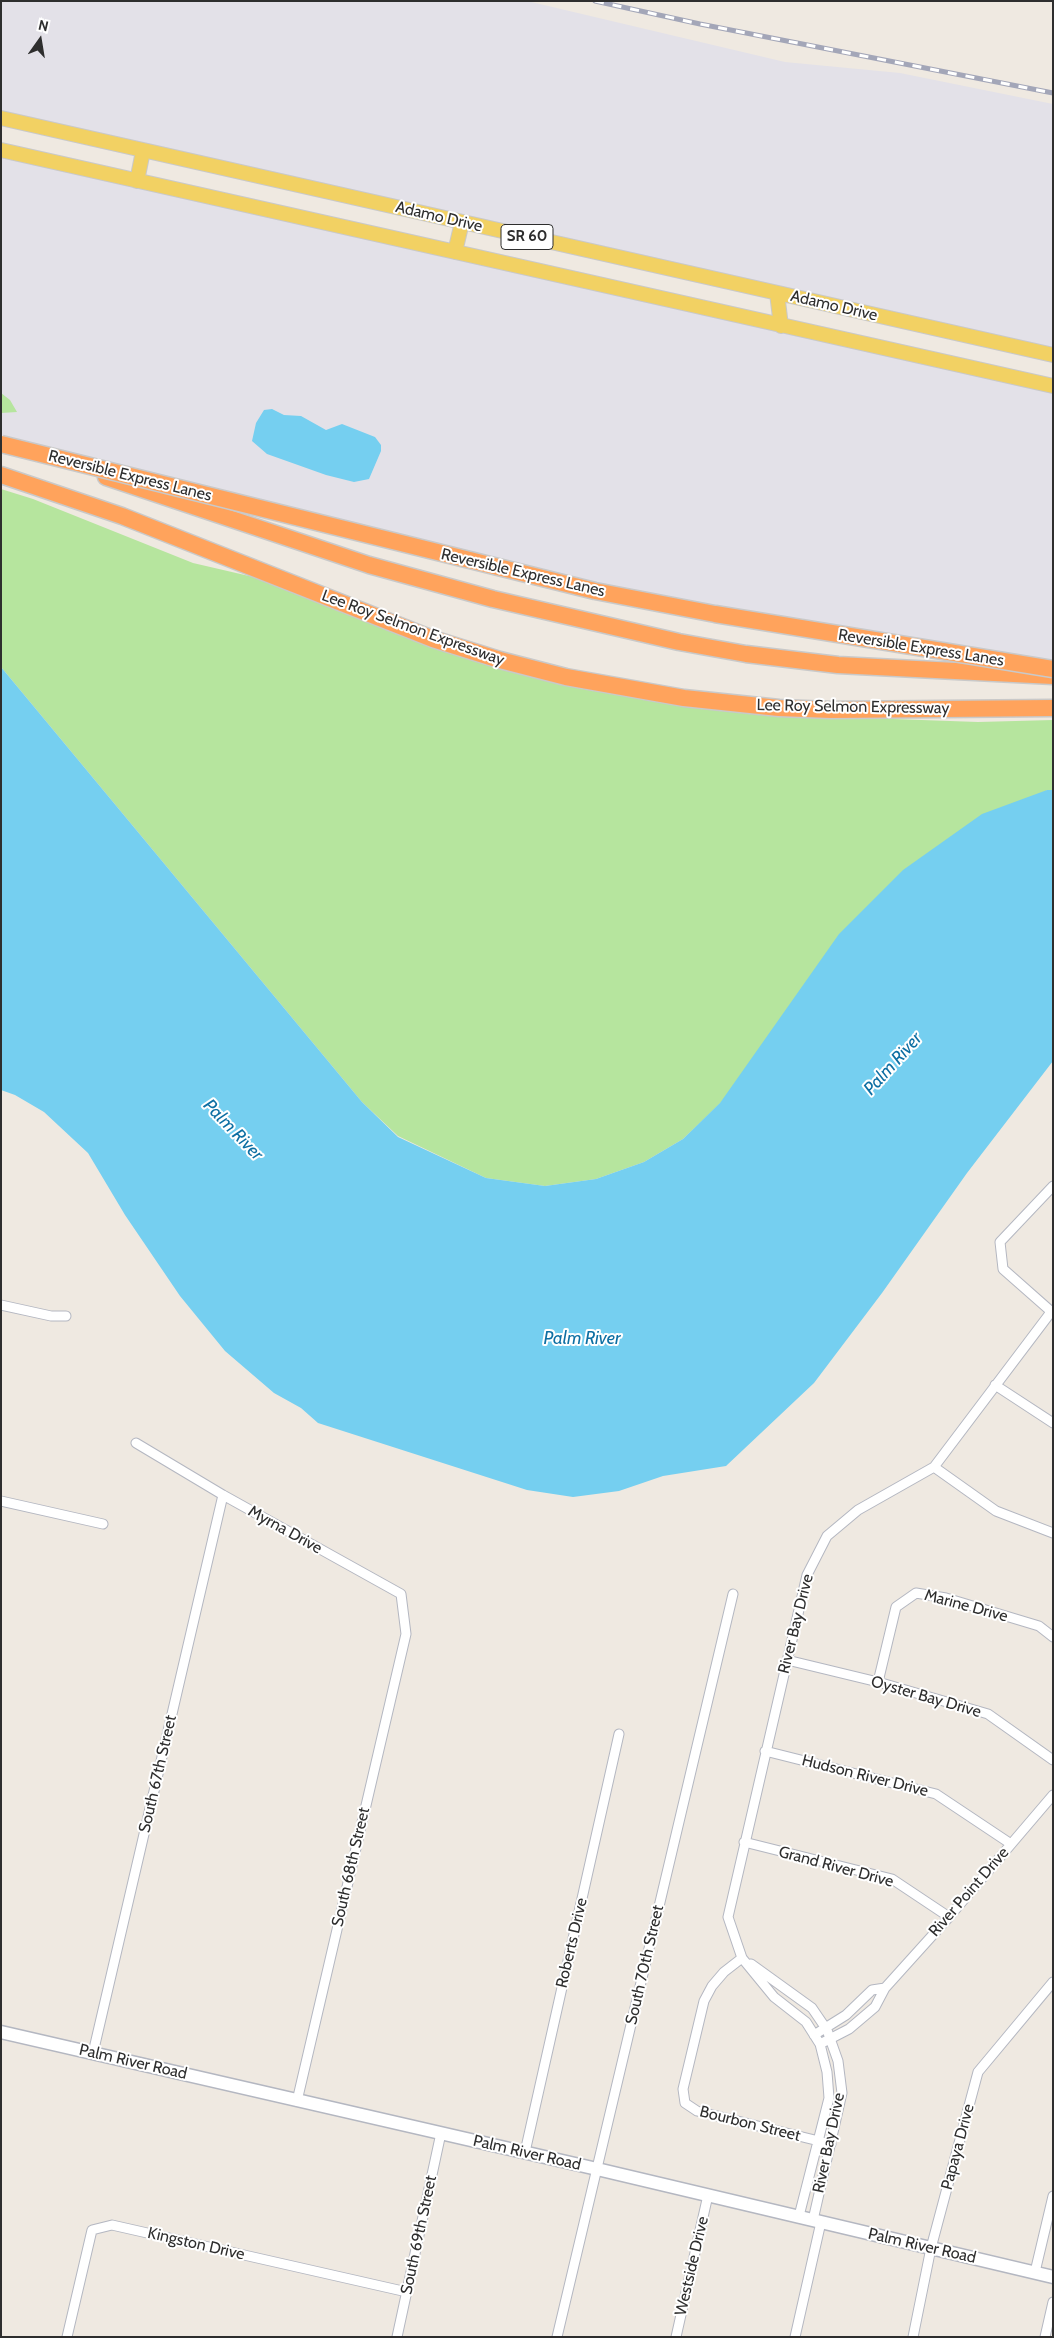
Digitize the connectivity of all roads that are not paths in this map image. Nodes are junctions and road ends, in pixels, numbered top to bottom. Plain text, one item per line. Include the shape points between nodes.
1 (1, 118) edge
2 (1, 150) edge
3 (144, 151) junction
4 (137, 181) junction
5 (462, 222) junction
6 (454, 252) junction
7 (777, 293) junction
8 (781, 326) junction
9 (1053, 355) edge
10 (1053, 386) edge
11 (1, 442) edge
12 (1, 475) edge
13 (1053, 669) edge
14 (1053, 676) edge
15 (1053, 708) edge
16 (1052, 1188) edge
17 (1, 1305) edge
18 (1052, 1312) edge
19 (66, 1316) dead end
20 (995, 1385) junction
21 (1053, 1422) edge
22 (136, 1443) dead end
23 (934, 1466) junction
24 (224, 1495) junction
25 (1, 1501) edge
26 (103, 1524) dead end
27 (1053, 1533) edge
28 (733, 1594) dead end
29 (406, 1634) joint
30 (1053, 1637) edge
31 (787, 1660) junction
32 (878, 1682) junction
33 (619, 1734) dead end
34 (765, 1751) junction
35 (1053, 1760) edge
36 (1053, 1795) edge
37 (744, 1842) junction
38 (1010, 1844) junction
39 (949, 1917) junction
40 (742, 1958) junction
41 (1053, 1982) edge
42 (885, 1988) junction
43 (826, 2028) junction
44 (1, 2032) edge
45 (814, 2035) junction
46 (830, 2038) junction
47 (820, 2044) junction
48 (93, 2053) junction
49 (297, 2100) junction
50 (441, 2133) junction
51 (818, 2141) junction
52 (831, 2144) junction
53 (525, 2152) junction
54 (597, 2169) junction
55 (708, 2195) junction
56 (1053, 2196) edge
57 (799, 2216) junction
58 (817, 2221) junction
59 (931, 2248) junction
60 (1035, 2272) junction
61 (1053, 2277) edge
62 (407, 2292) junction
63 (1053, 2302) edge
64 (67, 2337) edge
65 (397, 2337) edge
66 (557, 2337) edge
67 (676, 2337) edge
68 (795, 2337) edge
69 (912, 2337) edge
70 (1045, 2337) edge

1 - 3 main road, Adamo Drive / SR 60
2 - 4 main road, Adamo Drive / SR 60
3 - 4 main road
3 - 5 main road, Adamo Drive / SR 60
4 - 6 main road, Adamo Drive / SR 60
5 - 6 main road
5 - 7 main road, Adamo Drive / SR 60
6 - 8 main road, Adamo Drive / SR 60
7 - 8 main road
7 - 9 main road, Adamo Drive / SR 60
8 - 10 main road, Adamo Drive / SR 60
11 - 13 highway, Reversible Express Lanes, bridge via 611,594 731,617
11 - 14 highway via 368,565 620,630 713,649 802,661 873,668
12 - 15 highway, Lee Roy Selmon Expressway via 122,516 433,639 566,677 650,693 779,708
16 - 18 street, River Bay Drive via 1000,1242 1003,1269
17 - 19 street via 51,1316
18 - 20 street, River Bay Drive
20 - 21 street
20 - 23 street, River Bay Drive
22 - 24 street, Myrna Drive
23 - 27 street via 996,1511
23 - 31 street, River Bay Drive via 858,1510 827,1536 807,1575
24 - 29 street, Myrna Drive via 401,1594
24 - 48 street, South 67th Street
25 - 26 street
28 - 54 street, South 70th Street
29 - 49 street, South 68th Street
30 - 32 street, Marine Drive via 1039,1626 916,1592 896,1607
31 - 32 street, Oyster Bay Drive
31 - 34 street, River Bay Drive
32 - 35 street, Oyster Bay Drive via 988,1714
33 - 53 street, Roberts Drive
34 - 37 street, River Bay Drive
34 - 38 street, Hudson River Drive via 936,1794
36 - 38 street, River Point Drive
37 - 39 street, Grand River Drive via 892,1879
37 - 40 street, River Bay Drive via 728,1917
38 - 39 street, River Point Drive
39 - 42 street, River Point Drive
40 - 43 street, River Bay Drive via 812,2008
40 - 45 street, River Bay Drive via 774,1997 806,2022
40 - 51 street, Bourbon Street via 724,1972 704,2001 683,2089 685,2104 697,2111
41 - 59 street, Papaya Drive via 978,2072
42 - 43 street, River Point Drive via 872,1990 846,2015
42 - 46 street, River Point Drive via 875,2007 849,2029
43 - 45 street, River Point Drive
43 - 46 street, River Bay Drive
44 - 48 street, Palm River Road
45 - 47 street, River Bay Drive
46 - 47 street, River Point Drive
46 - 52 street, River Bay Drive via 838,2061 842,2093
47 - 51 street, River Bay Drive via 828,2072 829,2098
48 - 49 street, Palm River Road
49 - 50 street, Palm River Road
50 - 53 street, Palm River Road
50 - 62 street, South 69th Street
51 - 52 street, Bourbon Street
51 - 57 street, River Bay Drive
52 - 58 street, River Bay Drive
53 - 54 street, Palm River Road
54 - 55 street, Palm River Road
54 - 66 street, South 70th Street
55 - 57 street, Palm River Road
55 - 67 street, Westside Drive
56 - 60 street
57 - 58 street, Palm River Road
58 - 59 street, Palm River Road
58 - 68 street, River Bay Drive
59 - 60 street, Palm River Road
59 - 69 street, Papaya Drive
60 - 61 street, Palm River Road
62 - 64 street, Kingston Drive via 112,2225 92,2230
62 - 65 street, South 69th Street
63 - 70 street

